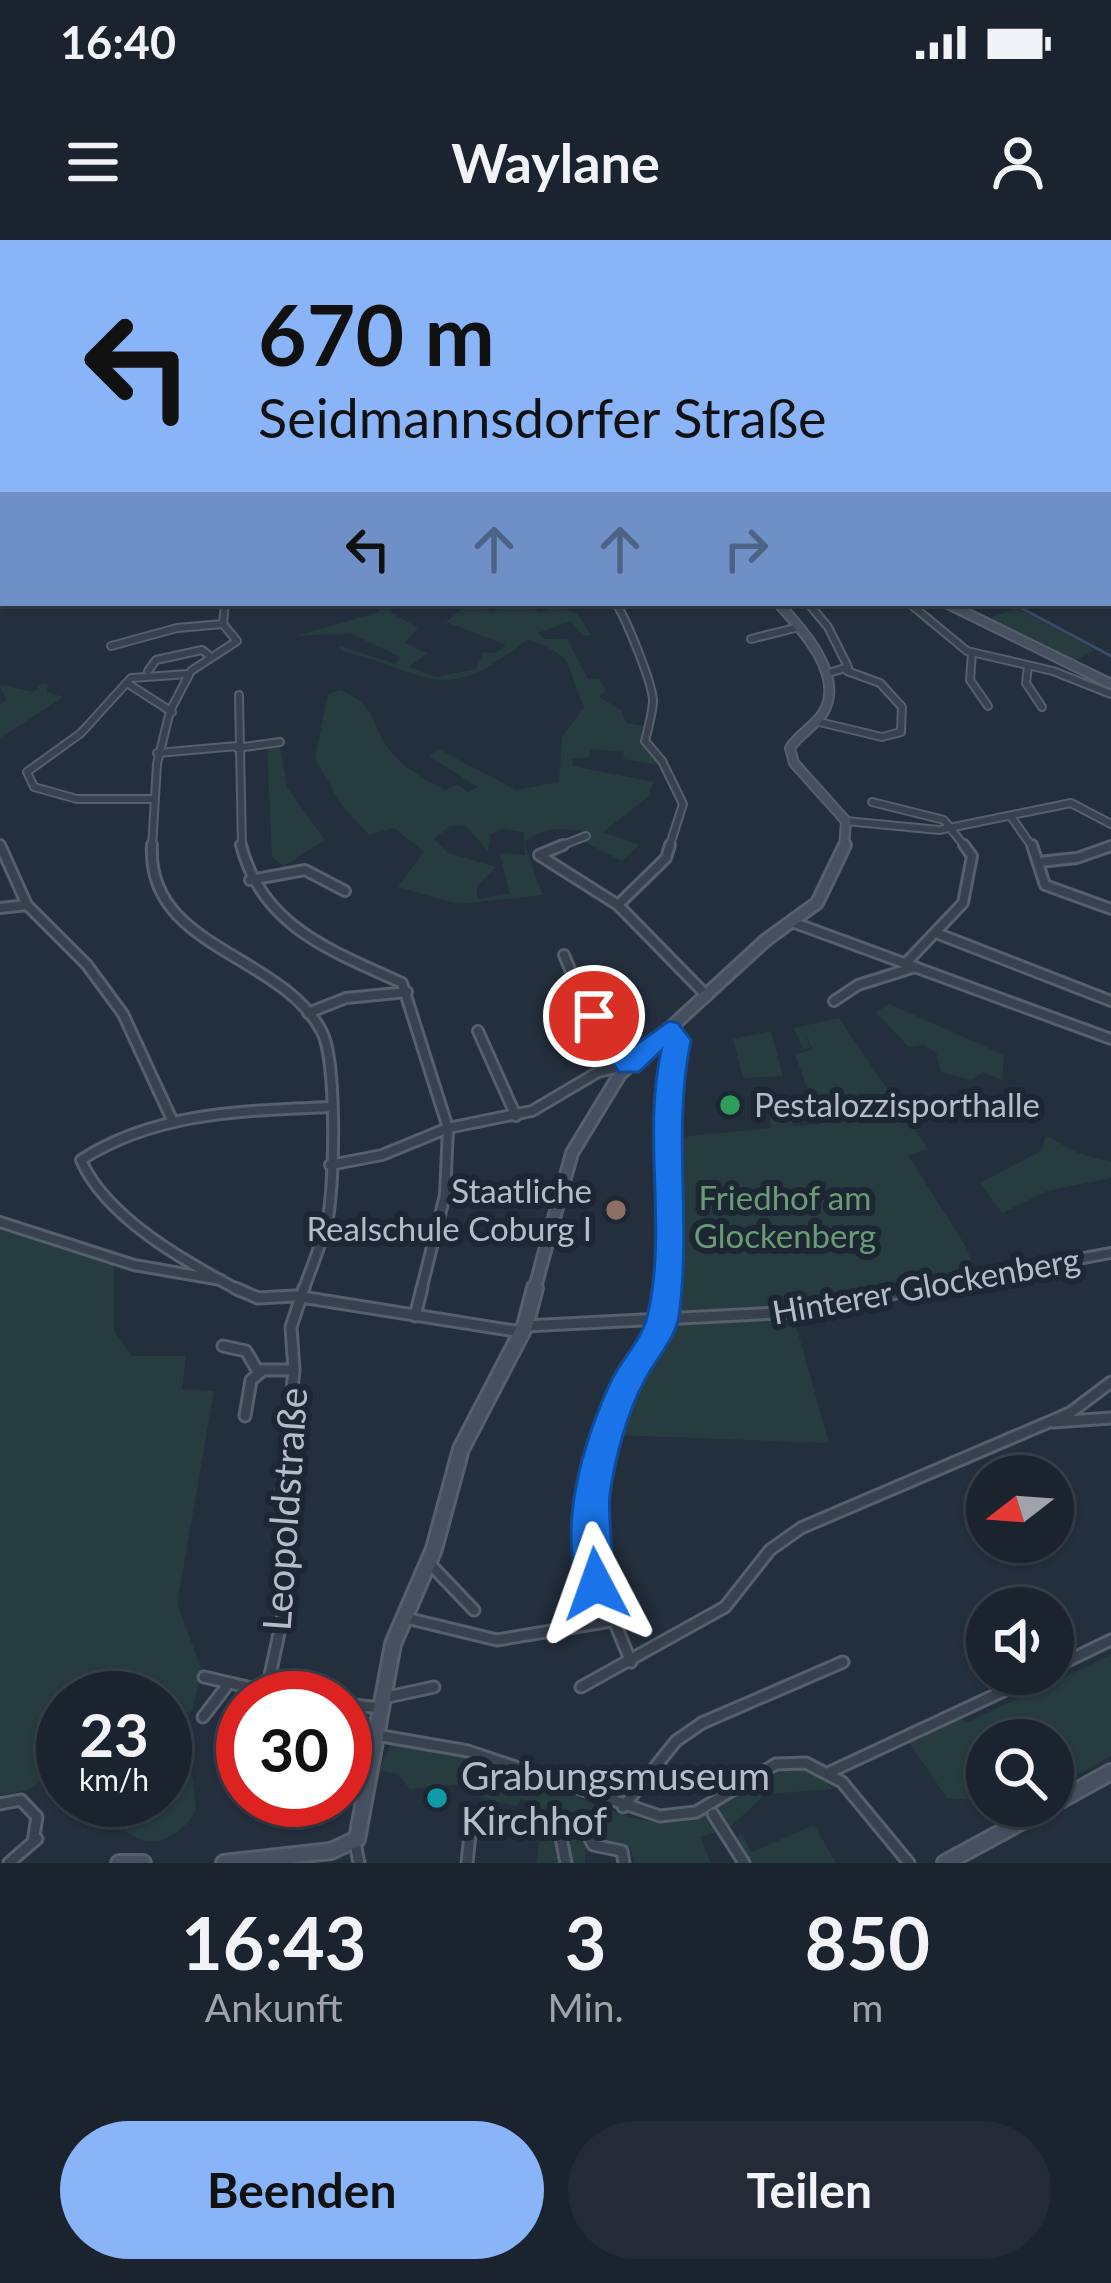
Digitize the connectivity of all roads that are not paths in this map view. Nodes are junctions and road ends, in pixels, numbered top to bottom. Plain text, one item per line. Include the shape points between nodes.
1 (225, 606) edge
2 (618, 606) edge
3 (781, 606) edge
4 (811, 606) edge
5 (905, 606) edge
6 (952, 606) edge
7 (223, 624) junction
8 (799, 627) junction
9 (751, 639) dead end
10 (111, 646) dead end
11 (971, 653) junction
12 (211, 657) junction
13 (1028, 666) junction
14 (847, 670) junction
15 (148, 671) junction
16 (188, 674) junction
17 (826, 674) junction
18 (127, 683) junction
19 (1111, 684) edge
20 (1111, 694) edge
21 (239, 695) dead end
22 (988, 706) dead end
23 (1042, 707) dead end
24 (172, 712) junction
25 (815, 722) junction
26 (280, 742) dead end
27 (237, 747) junction
28 (157, 753) junction
29 (152, 799) junction
30 (872, 802) dead end
31 (1011, 817) junction
32 (846, 821) junction
33 (1111, 824) edge
34 (952, 828) junction
35 (586, 836) dead end
36 (0, 845) edge
37 (1111, 846) edge
38 (1039, 862) junction
39 (250, 880) junction
40 (346, 891) dead end
41 (27, 905) junction
42 (618, 905) junction
43 (0, 908) edge
44 (1111, 909) edge
45 (792, 922) junction
46 (935, 932) junction
47 (563, 955) dead end
48 (910, 965) junction
49 (408, 994) junction
50 (707, 996) junction
51 (834, 1000) dead end
52 (1111, 1000) edge
53 (308, 1013) junction
54 (478, 1030) dead end
55 (669, 1030) junction
56 (1111, 1039) edge
57 (629, 1065) junction
58 (328, 1107) junction
59 (516, 1116) junction
60 (173, 1122) junction
61 (448, 1128) junction
62 (330, 1165) junction
63 (0, 1222) edge
64 (1111, 1253) edge
65 (223, 1280) junction
66 (300, 1298) junction
67 (415, 1316) junction
68 (663, 1322) junction
69 (524, 1329) junction
70 (224, 1346) dead end
71 (294, 1370) junction
72 (262, 1372) junction
73 (1111, 1382) edge
74 (244, 1416) dead end
75 (1111, 1418) edge
76 (1052, 1420) junction
77 (429, 1563) junction
78 (474, 1610) dead end
79 (402, 1617) junction
80 (611, 1621) junction
81 (1111, 1640) edge
82 (1074, 1658) edge
83 (631, 1662) junction
84 (843, 1662) dead end
85 (271, 1671) edge
86 (203, 1678) dead end
87 (216, 1683) edge
88 (434, 1687) dead end
89 (581, 1687) dead end
90 (995, 1695) edge
91 (372, 1704) edge
92 (381, 1704) junction
93 (216, 1711) edge
94 (202, 1717) dead end
95 (375, 1734) junction
96 (1111, 1772) edge
97 (829, 1773) junction
98 (1074, 1793) edge
99 (0, 1804) edge
100 (623, 1807) junction
101 (713, 1814) dead end
102 (472, 1816) dead end
103 (1011, 1827) edge
104 (560, 1832) dead end
105 (587, 1833) dead end
106 (355, 1843) junction
107 (231, 1862) edge
108 (9, 1863) edge
109 (119, 1863) edge
110 (142, 1863) edge
111 (358, 1863) edge
112 (467, 1863) edge
113 (566, 1863) edge
114 (624, 1863) edge
115 (744, 1863) edge
116 (909, 1863) edge
117 (945, 1863) edge

1 - 7 street
2 - 42 street via 654,697 645,741 683,804 666,858
3 - 8 street
4 - 14 street
5 - 11 street
6 - 19 street
7 - 10 street
7 - 12 street via 237,641
8 - 9 street
8 - 17 street
11 - 13 street
11 - 22 street via 970,683
12 - 15 street via 202,650 155,660
12 - 16 street
13 - 20 street
13 - 23 street via 1026,683
14 - 17 street
14 - 25 street via 885,686 902,707 904,728 882,737
15 - 16 street
15 - 18 street
16 - 24 street
17 - 25 street via 828,703
18 - 24 street
18 - 29 street via 27,776 46,793
21 - 27 street
24 - 28 street
25 - 32 street via 795,738 792,758
26 - 27 street
27 - 28 street
27 - 39 street via 239,846
28 - 29 street
29 - 53 street via 149,860 165,904
30 - 34 street via 936,816
31 - 33 street via 1071,803
31 - 34 street
31 - 38 street
32 - 34 street
32 - 45 street via 831,884
34 - 46 street via 971,853 969,892
35 - 42 street via 539,855
36 - 41 street
37 - 38 street
38 - 44 street via 1053,890
39 - 40 street via 297,869
39 - 49 street via 312,939 392,976
41 - 43 street
41 - 60 street via 123,1014
42 - 50 street
45 - 48 street
45 - 50 street
46 - 48 street
46 - 52 street
47 - 57 street
48 - 51 street via 897,976 863,979
48 - 56 street
49 - 53 street via 346,998
49 - 61 street
50 - 55 street
53 - 58 street via 333,1056
54 - 59 street
55 - 57 street
55 - 68 street via 677,1040 665,1097
57 - 59 street via 603,1070
57 - 69 street via 566,1166
58 - 60 street
58 - 62 street
59 - 61 street
60 - 65 street via 81,1160 97,1191
61 - 62 street via 382,1155
61 - 67 street via 445,1195
62 - 66 street via 328,1218
63 - 65 street via 134,1265
64 - 68 street, Hinterer Glockenberg via 858,1303
65 - 66 street, Hinterer Glockenberg via 259,1298
66 - 67 street, Hinterer Glockenberg
66 - 71 street, Leopoldstraße via 291,1328
67 - 69 street, Hinterer Glockenberg
68 - 69 street, Hinterer Glockenberg
68 - 80 street via 627,1382 593,1493 592,1568
69 - 77 street via 452,1472
70 - 72 street via 246,1351
71 - 72 street
71 - 85 street, Leopoldstraße via 281,1500 286,1600
72 - 74 street via 251,1379
73 - 76 street
75 - 76 street
76 - 83 street via 801,1528 770,1550 725,1607
77 - 78 street
77 - 79 street
79 - 80 street via 496,1640
79 - 92 street
80 - 83 street
81 - 82 street
83 - 89 street
84 - 100 street via 685,1734
86 - 87 street
88 - 92 street
90 - 97 street
91 - 92 street
92 - 95 street
93 - 94 street
95 - 100 street via 468,1751
95 - 106 street
96 - 98 street
97 - 100 street via 788,1762 696,1812 660,1816
97 - 116 street
99 - 108 street via 21,1800 37,1817 35,1840
101 - 115 street
102 - 112 street
103 - 117 street
104 - 113 street
105 - 114 street via 593,1845 622,1851
106 - 107 street
106 - 111 street
109 - 110 street

